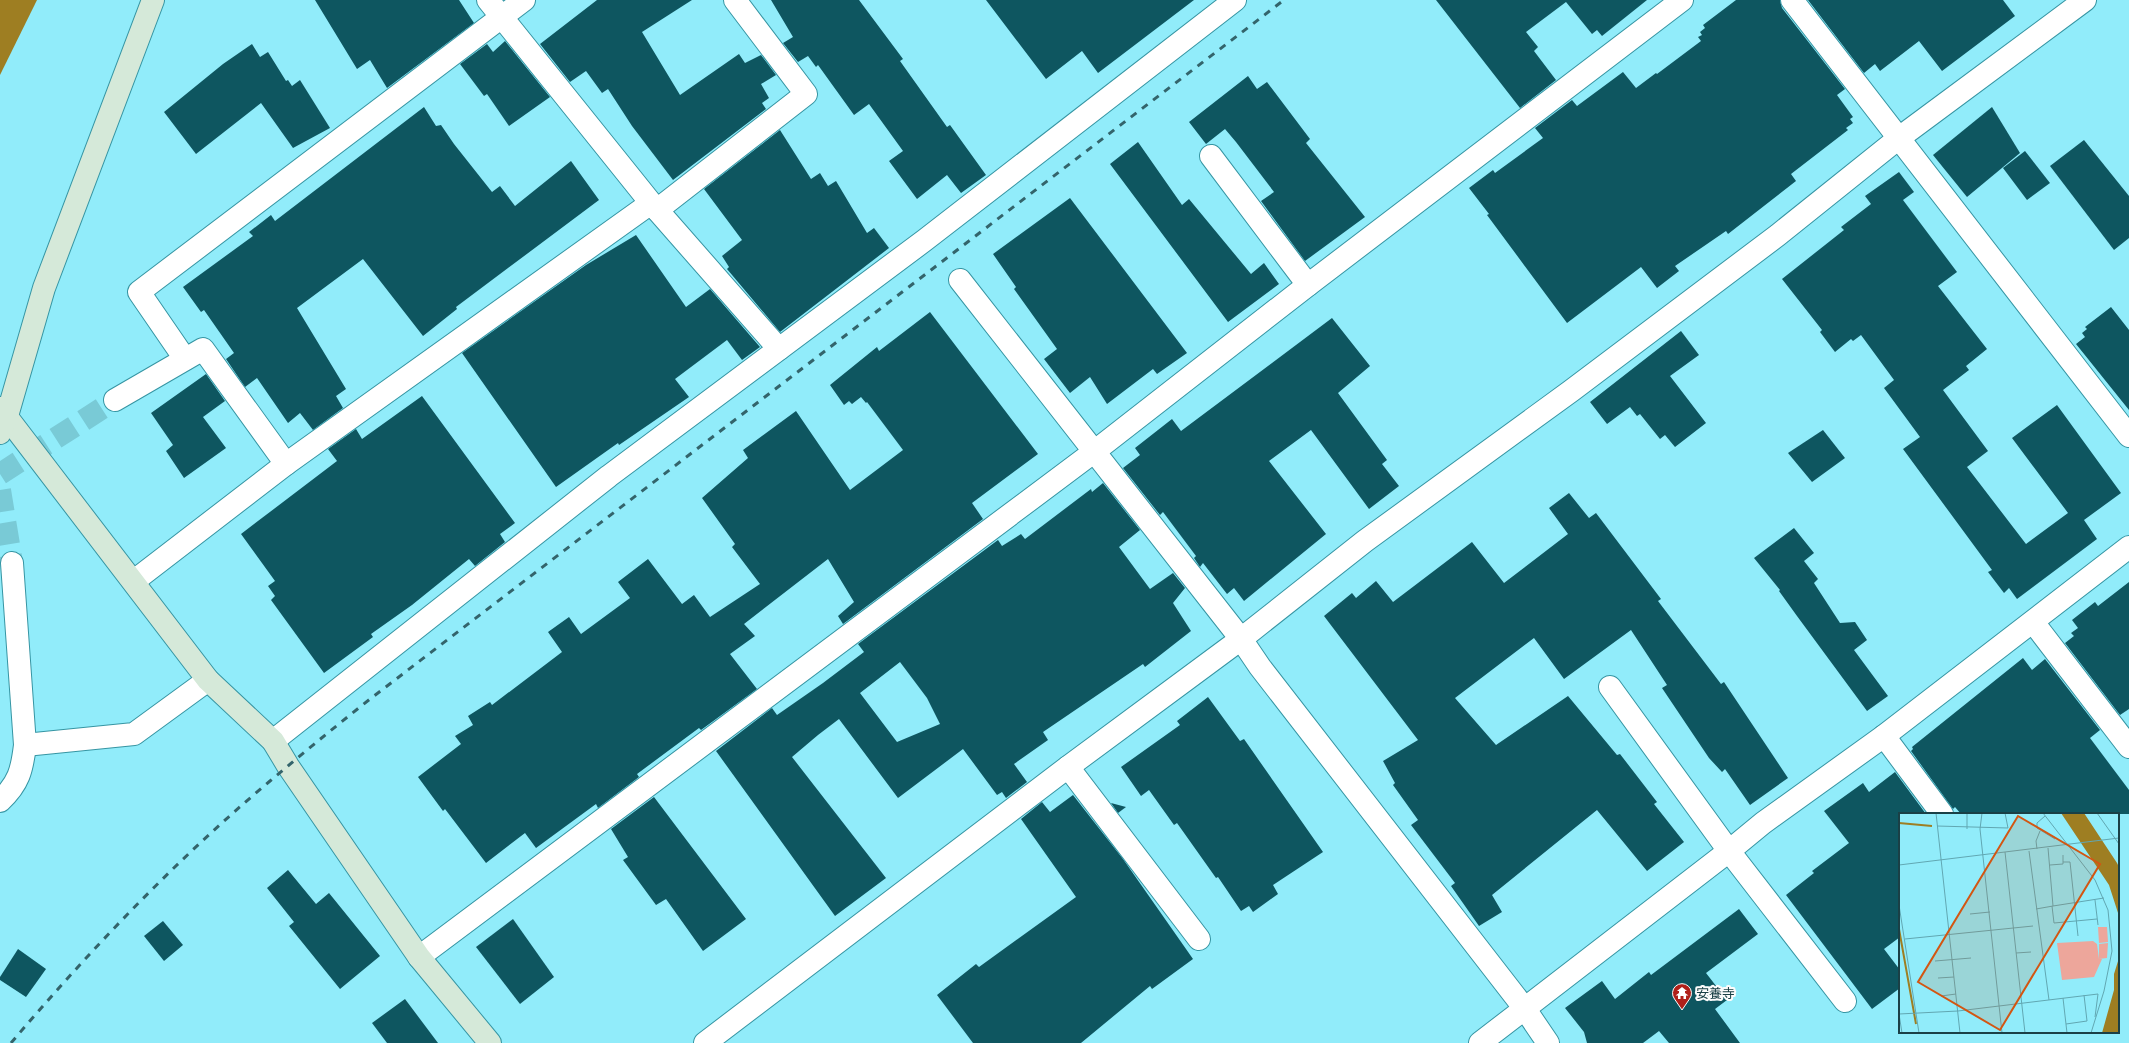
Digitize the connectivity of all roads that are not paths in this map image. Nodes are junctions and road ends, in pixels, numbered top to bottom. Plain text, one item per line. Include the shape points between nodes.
1 (153, 0) edge
2 (524, 0) edge
3 (736, 0) edge
4 (1235, 0) edge
5 (1682, 0) edge
6 (1792, 0) edge
7 (2085, 0) edge
8 (495, 8) edge
9 (1899, 138) junction
10 (1211, 156) dead end
11 (654, 206) junction
12 (960, 280) dead end
13 (1308, 285) junction
14 (779, 349) junction
15 (185, 359) junction
16 (115, 400) tunnel mouth
17 (2, 419) edge
18 (2129, 436) edge
19 (1095, 451) junction
20 (286, 464) junction
21 (2129, 547) edge
22 (12, 563) tunnel mouth
23 (134, 582) junction
24 (2033, 622) junction
25 (1241, 639) junction
26 (208, 680) junction
27 (1610, 687) dead end
28 (1884, 736) junction
29 (273, 740) junction
30 (25, 745) junction
31 (2129, 747) edge
32 (1068, 767) junction
33 (0, 801) edge
34 (1941, 813) edge
35 (1729, 851) junction
36 (1199, 939) dead end
37 (419, 957) junction
38 (1845, 1001) dead end
39 (1525, 1009) junction
40 (490, 1043) edge
41 (705, 1043) edge
42 (1480, 1043) edge
43 (1548, 1043) edge

1 - 17 street via 44,288
2 - 8 street
3 - 11 street via 806,94
4 - 14 street via 925,240
5 - 13 street
6 - 9 street
7 - 9 street
8 - 11 street
8 - 15 street via 139,292
9 - 18 street
9 - 25 street via 1778,235 1578,386 1365,541
10 - 13 street
11 - 14 street
11 - 20 street
12 - 19 street
13 - 19 street
14 - 29 street via 609,476
15 - 16 street
15 - 20 street via 203,349
17 - 23 street
19 - 25 street
19 - 37 street
20 - 23 street
21 - 24 street
22 - 30 street
23 - 26 street
24 - 28 street
24 - 31 street
25 - 32 street
25 - 39 street
26 - 29 street
26 - 30 street via 134,734
27 - 35 street
28 - 34 street
28 - 35 street via 1763,823
29 - 37 street via 288,766
30 - 33 street via 23,770
32 - 36 street
32 - 41 street
35 - 38 street
35 - 39 street
37 - 40 street
39 - 42 street
39 - 43 street

